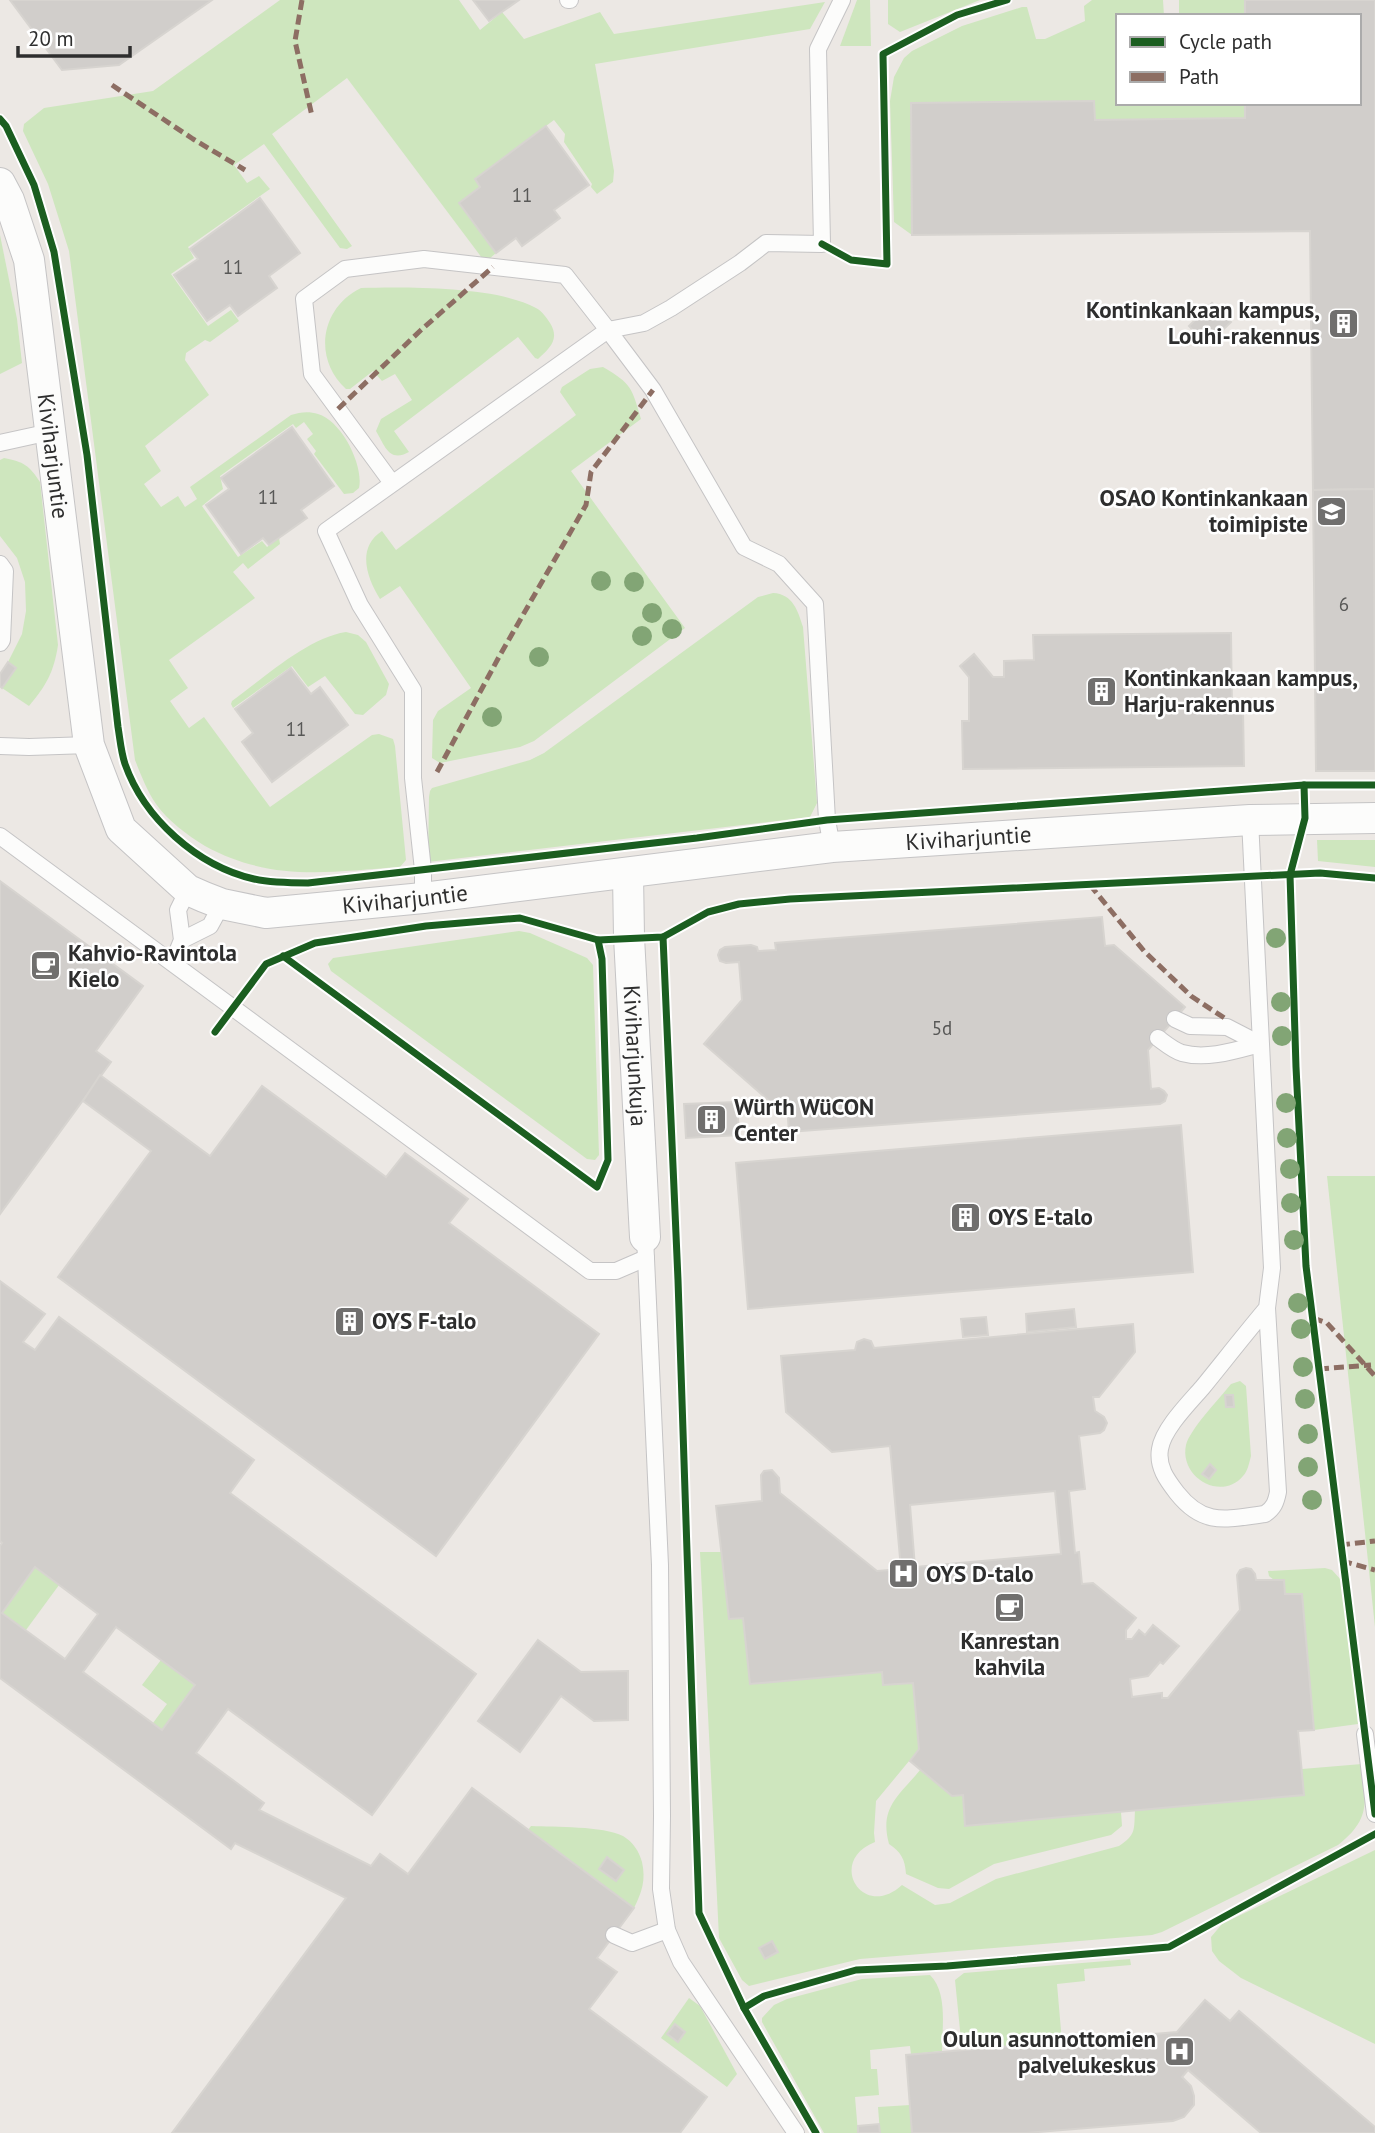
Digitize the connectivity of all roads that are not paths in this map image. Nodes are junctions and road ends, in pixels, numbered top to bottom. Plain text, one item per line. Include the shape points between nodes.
1 (842, 0) edge
2 (0, 183) edge
3 (608, 330) junction
4 (50, 432) junction
5 (0, 443) edge
6 (392, 483) junction
7 (0, 564) edge
8 (0, 643) edge
9 (0, 746) edge
10 (89, 746) junction
11 (1375, 818) edge
12 (1250, 820) junction
13 (0, 836) edge
14 (832, 847) junction
15 (628, 874) junction
16 (188, 890) junction
17 (423, 898) junction
18 (222, 904) junction
19 (182, 940) junction
20 (173, 962) junction
21 (1175, 1019) dead end
22 (1158, 1038) dead end
23 (1260, 1044) junction
24 (646, 1247) junction
25 (1267, 1308) junction
26 (1365, 1734) dead end
27 (1375, 1814) edge
28 (667, 1930) junction
29 (614, 1935) dead end
30 (795, 2130) edge

1 - 3 lane via 818,49 822,244 766,243 671,309 644,323
2 - 4 street, Kiviharjuntie via 29,260
3 - 6 lane
3 - 6 lane via 565,275 424,259 345,269 304,299 312,374
3 - 14 lane via 653,390 744,547 779,564 815,604
4 - 5 lane
4 - 10 street, Kiviharjuntie
6 - 17 lane via 326,531 360,605 413,690 412,778
7 - 8 lane via 5,571
9 - 10 lane
10 - 16 street, Kiviharjuntie via 121,829
11 - 12 street, Kiviharjuntie
12 - 14 street, Kiviharjuntie
12 - 23 lane
13 - 20 lane
14 - 15 street, Kiviharjuntie
15 - 17 street, Kiviharjuntie
15 - 24 street, Kiviharjunkuja
16 - 18 street, Kiviharjuntie
16 - 19 lane via 178,911
17 - 18 street, Kiviharjuntie via 266,913
18 - 19 lane via 210,926
19 - 20 lane
20 - 24 lane via 590,1270 616,1271
21 - 23 lane via 1190,1026 1227,1027
22 - 23 lane via 1183,1053 1197,1055
23 - 25 lane via 1272,1268
24 - 28 lane via 660,1565 661,1889
25 - 25 lane via 1277,1498 1265,1514 1216,1519 1192,1509 1168,1481 1160,1464 1161,1444
26 - 27 lane
28 - 29 lane via 632,1943
28 - 30 lane via 681,1962

